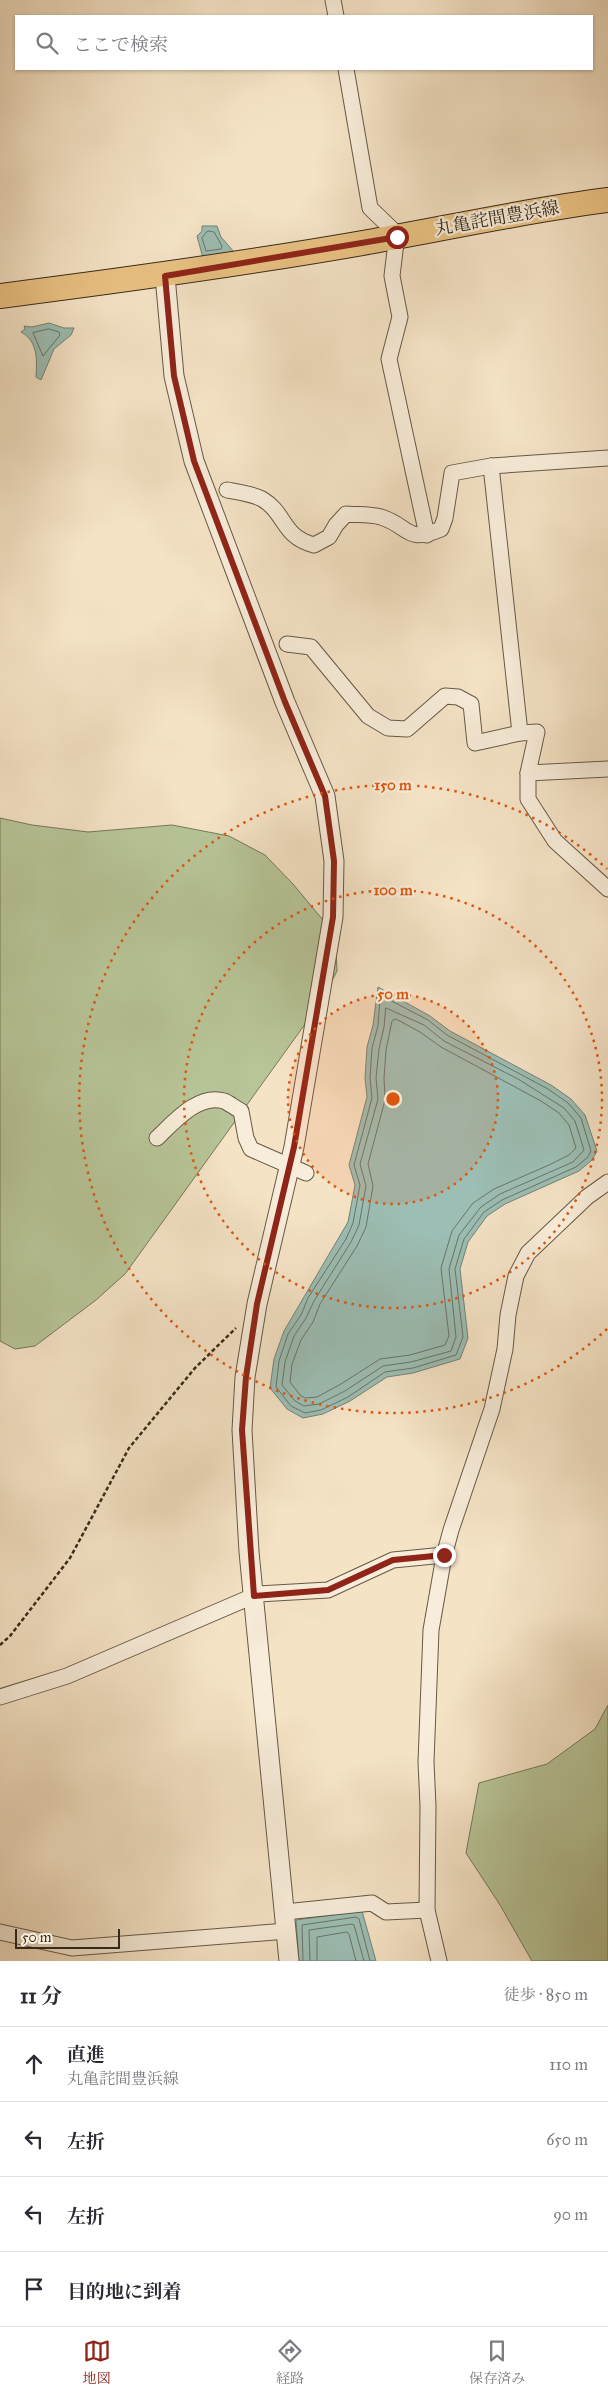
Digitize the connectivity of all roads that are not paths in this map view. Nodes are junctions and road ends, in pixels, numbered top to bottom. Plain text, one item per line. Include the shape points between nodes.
1 (333, 0) edge
2 (336, 15) edge
3 (346, 70) edge
4 (608, 200) edge
5 (397, 237) junction
6 (165, 276) junction
7 (4, 293) edge
8 (608, 458) edge
9 (491, 466) junction
10 (227, 490) dead end
11 (427, 534) junction
12 (287, 644) dead end
13 (520, 733) junction
14 (608, 769) edge
15 (528, 773) junction
16 (608, 889) edge
17 (157, 1138) dead end
18 (298, 1169) junction
19 (608, 1182) edge
20 (444, 1555) junction
21 (254, 1596) junction
22 (0, 1697) edge
23 (427, 1910) junction
24 (285, 1912) junction
25 (287, 1931) junction
26 (0, 1932) edge
27 (289, 1961) edge
28 (439, 1961) edge

1 - 2 street
3 - 5 street via 370,208
4 - 5 main road, 丸亀詫間豊浜線
5 - 6 main road, 丸亀詫間豊浜線
5 - 11 street via 392,276 400,317 389,359
6 - 7 main road, 丸亀詫間豊浜線
6 - 18 street via 174,376 194,461 285,702 325,796 334,861 333,917
8 - 9 street
9 - 11 street via 452,473 441,529
9 - 13 street
10 - 11 street via 261,498 300,542 314,545 329,537 346,514 381,518 414,536
12 - 13 street via 310,647 368,716 388,728 407,729 445,696 458,697 471,704 475,743
13 - 15 street via 537,732
14 - 15 street
15 - 16 street via 528,799 555,841
17 - 18 street via 191,1107 215,1100 225,1101 241,1111 251,1149
18 - 21 street via 256,1308 246,1377 242,1430
19 - 20 street via 528,1253 516,1276 492,1409
20 - 21 street via 393,1560 328,1590
20 - 23 street via 431,1630 426,1762
21 - 22 street via 67,1676
21 - 24 street
23 - 24 street via 386,1912 372,1903
23 - 28 street
24 - 25 street
25 - 26 street via 72,1948
25 - 27 street

